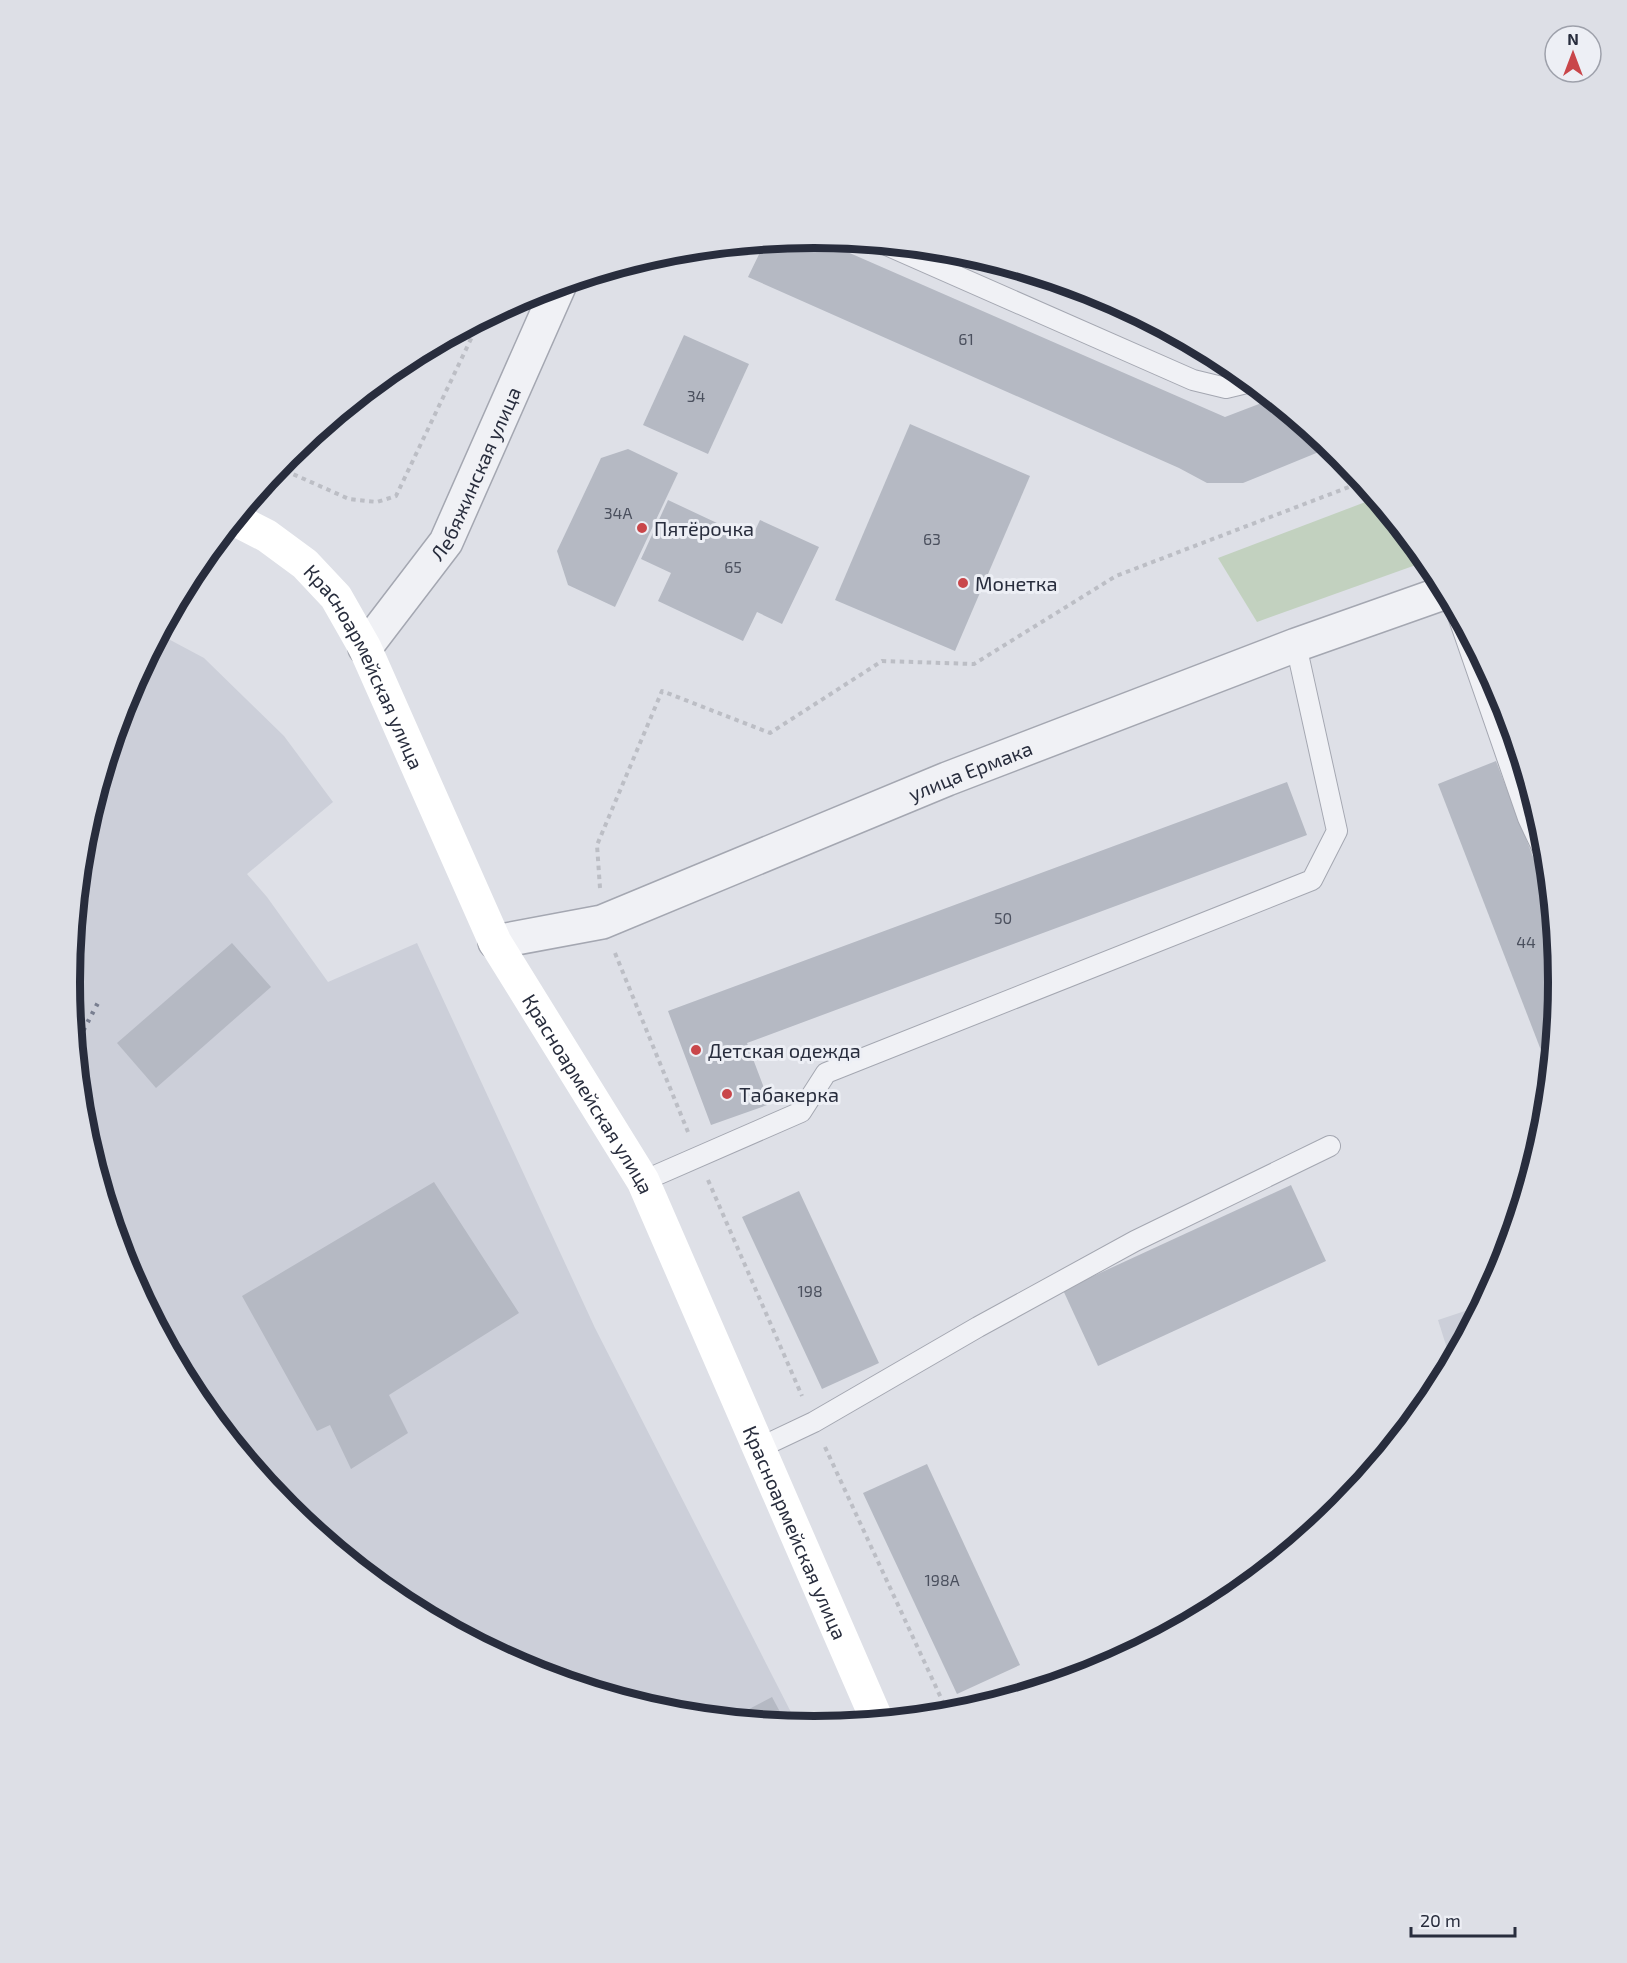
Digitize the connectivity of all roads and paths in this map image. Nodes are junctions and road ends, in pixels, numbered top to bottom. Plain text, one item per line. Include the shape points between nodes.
1 (906, 254) edge
2 (555, 295) edge
3 (475, 331) edge
4 (1240, 385) edge
5 (286, 471) edge
6 (1354, 485) edge
7 (241, 523) edge
8 (1437, 595) edge
9 (1296, 645) junction
10 (365, 648) junction
11 (1480, 674) edge
12 (1516, 770) edge
13 (602, 922) junction
14 (495, 942) junction
15 (1330, 1146) dead end
16 (698, 1157) junction
17 (643, 1181) junction
18 (814, 1422) junction
19 (759, 1448) junction
20 (944, 1703) edge
21 (874, 1713) edge

1 - 4 lane via 1192,380 1226,388
2 - 10 street, Лебяжинская улица via 446,542
3 - 5 path via 396,496 377,502 349,499
6 - 13 path via 1116,576 974,664 882,661 770,733 662,690 597,845
7 - 10 street, Красноармейская улица via 305,564 336,597
8 - 9 street, улица Ермака
9 - 13 street, улица Ермака via 947,779
9 - 16 lane via 1337,831 1312,880 826,1073 801,1112
10 - 14 street, Красноармейская улица
11 - 12 lane
13 - 14 street, улица Ермака
13 - 16 path
14 - 17 street, Красноармейская улица
15 - 18 lane via 1135,1241
16 - 17 lane
16 - 18 path
17 - 19 street, Красноармейская улица
18 - 19 lane
18 - 20 path
19 - 21 street, Красноармейская улица

